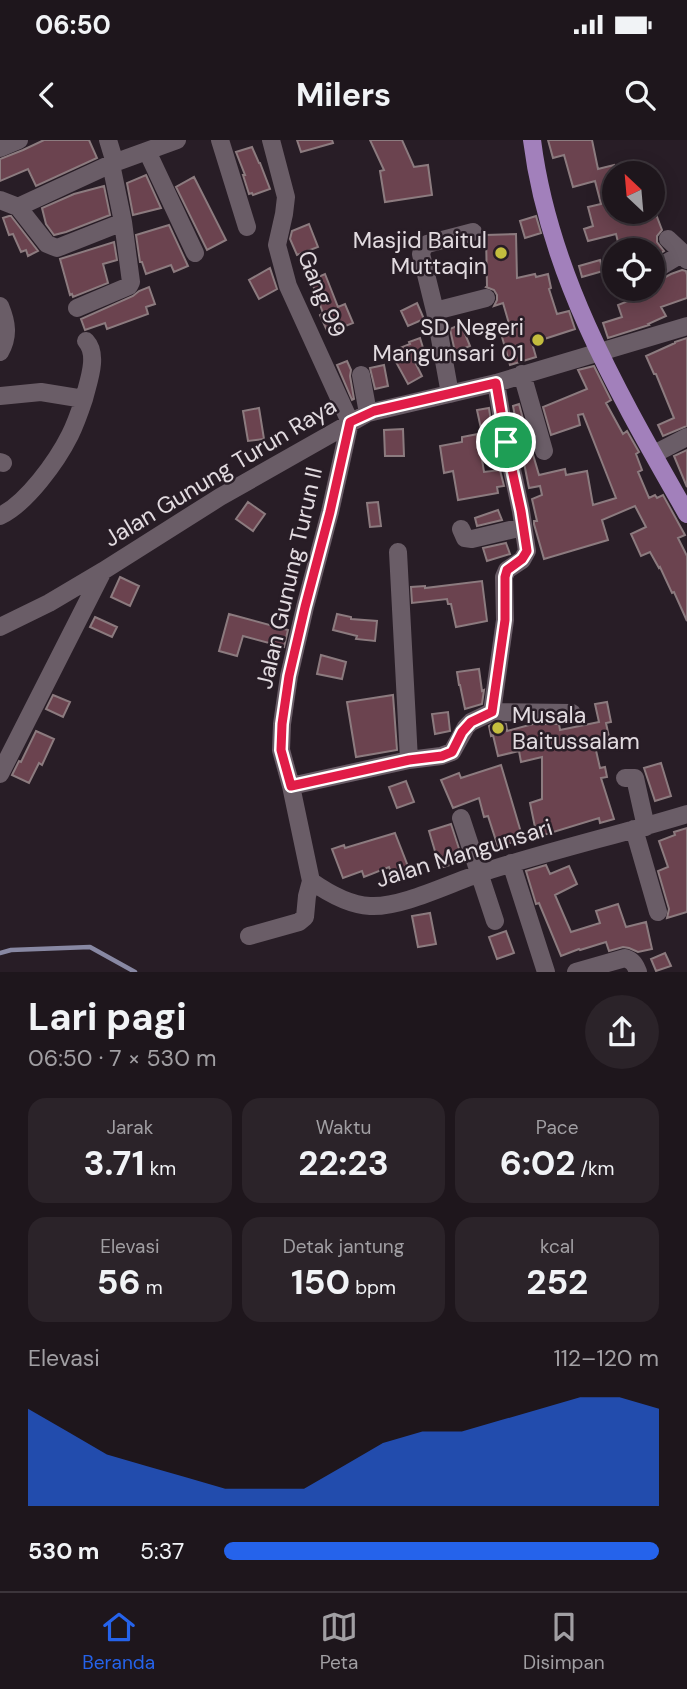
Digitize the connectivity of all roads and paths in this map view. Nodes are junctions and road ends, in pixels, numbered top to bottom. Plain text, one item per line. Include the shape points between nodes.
1 (19, 140) edge
2 (108, 140) edge
3 (177, 140) edge
4 (220, 140) edge
5 (271, 140) edge
6 (532, 140) edge
7 (0, 148) edge
8 (147, 151) junction
9 (113, 164) junction
10 (8, 207) edge
11 (123, 222) junction
12 (247, 226) dead end
13 (473, 232) dead end
14 (668, 239) dead end
15 (195, 253) dead end
16 (685, 257) edge
17 (665, 266) edge
18 (486, 299) dead end
19 (77, 308) dead end
20 (435, 311) junction
21 (0, 312) edge
22 (687, 326) edge
23 (86, 341) dead end
24 (598, 351) junction
25 (0, 352) edge
26 (522, 374) junction
27 (361, 375) dead end
28 (496, 383) junction
29 (450, 394) junction
30 (0, 396) edge
31 (84, 399) junction
32 (368, 412) junction
33 (350, 422) junction
34 (687, 437) edge
35 (544, 451) dead end
36 (654, 454) junction
37 (687, 514) edge
38 (0, 516) edge
39 (523, 527) junction
40 (461, 529) dead end
41 (398, 552) dead end
42 (103, 571) junction
43 (0, 627) edge
44 (492, 712) junction
45 (572, 713) dead end
46 (409, 760) junction
47 (0, 774) edge
48 (625, 778) dead end
49 (291, 786) junction
50 (687, 814) edge
51 (461, 818) dead end
52 (640, 828) junction
53 (511, 863) junction
54 (480, 873) junction
55 (311, 881) junction
56 (658, 912) dead end
57 (495, 921) dead end
58 (249, 936) dead end
59 (546, 971) edge
60 (576, 971) edge
61 (638, 971) edge

1 - 7 street
2 - 9 street
3 - 8 street
4 - 12 street
5 - 33 street, Gang 99 via 286,197 276,245 288,286
6 - 24 main road via 551,232
8 - 9 street
8 - 15 street
9 - 10 street
9 - 11 street
10 - 11 street via 57,248
11 - 19 street via 129,286
13 - 20 street via 423,248
14 - 16 street
16 - 17 street
18 - 20 street
20 - 29 street
21 - 25 street via 6,337
22 - 24 street, Jalan Gunung Turun Raya
23 - 31 street via 92,354
24 - 26 street, Jalan Gunung Turun Raya
24 - 36 main road
26 - 28 street, Jalan Gunung Turun Raya
26 - 35 street
27 - 32 street
28 - 29 street, Jalan Gunung Turun Raya
28 - 39 street
29 - 32 street, Jalan Gunung Turun Raya
30 - 31 street via 41,392
31 - 38 street via 57,456 24,499
32 - 33 street, Jalan Gunung Turun Raya
33 - 42 street, Jalan Gunung Turun Raya
33 - 49 street, Jalan Gunung Turun II via 289,676 281,750
34 - 36 street
36 - 37 main road
39 - 40 street via 472,539 465,538
39 - 44 street via 526,555 505,577 505,620
41 - 46 street
42 - 43 street, Jalan Gunung Turun Raya
42 - 47 street
44 - 45 street
44 - 46 street via 471,722 452,752
46 - 49 street
48 - 52 street via 635,778
49 - 55 street
50 - 52 street, Jalan Mangunsari
51 - 54 street
52 - 53 street, Jalan Mangunsari
52 - 56 street
53 - 54 street, Jalan Mangunsari
53 - 59 street
54 - 55 street, Jalan Mangunsari via 392,904 368,906 325,891
54 - 57 street
55 - 58 street via 305,917
60 - 61 street via 625,958

